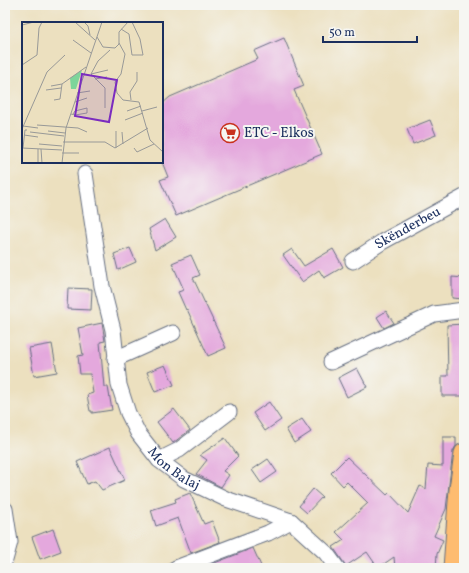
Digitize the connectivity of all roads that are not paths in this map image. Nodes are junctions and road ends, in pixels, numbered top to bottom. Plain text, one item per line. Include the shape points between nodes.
1 (85, 174) dead end
2 (464, 197) edge
3 (353, 261) dead end
4 (464, 310) edge
5 (173, 333) dead end
6 (115, 359) junction
7 (331, 362) dead end
8 (229, 412) dead end
9 (464, 453) edge
10 (160, 460) junction
11 (5, 509) edge
12 (291, 521) junction
13 (5, 560) edge
14 (176, 568) edge
15 (337, 568) edge
16 (452, 568) edge

1 - 6 street, Mon Balaj via 102,286 113,330
2 - 3 street, Skënderbeu via 402,230
4 - 7 street via 434,314
5 - 6 street
6 - 10 street, Mon Balaj via 119,385 128,413 138,433
8 - 10 street via 179,450
9 - 16 main road
10 - 12 street, Mon Balaj via 202,489
11 - 13 street via 10,542
12 - 14 street via 268,533
12 - 15 street, Mon Balaj via 326,553

